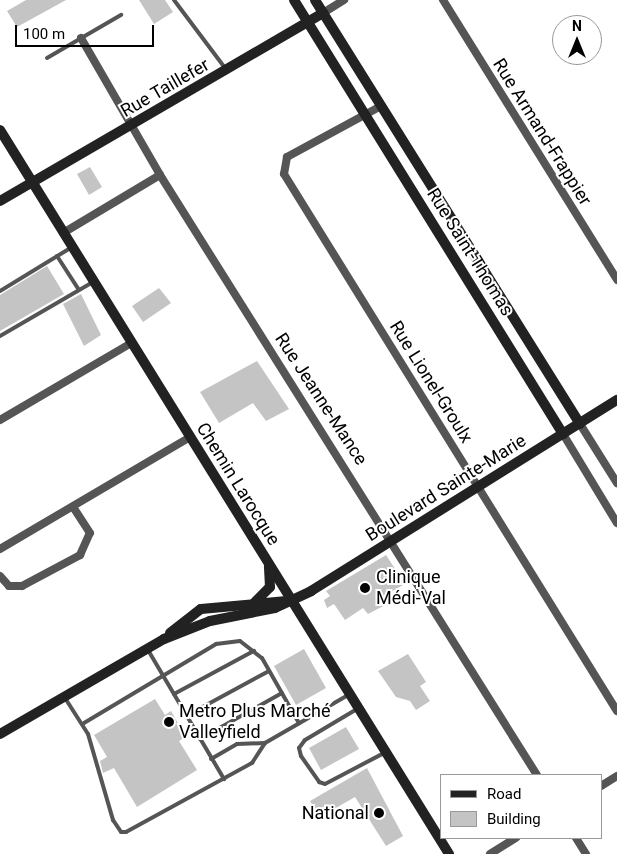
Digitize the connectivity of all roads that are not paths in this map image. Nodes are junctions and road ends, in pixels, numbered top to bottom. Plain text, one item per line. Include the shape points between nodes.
1 (174, 0) edge
2 (294, 0) edge
3 (315, 0) edge
4 (344, 0) edge
5 (443, 0) edge
6 (323, 12) junction
7 (121, 15) dead end
8 (308, 22) junction
9 (81, 38) junction
10 (47, 58) dead end
11 (227, 70) junction
12 (380, 106) junction
13 (364, 115) junction
14 (131, 126) junction
15 (0, 130) edge
16 (160, 175) junction
17 (31, 182) junction
18 (0, 201) edge
19 (63, 233) junction
20 (72, 247) junction
21 (57, 256) junction
22 (617, 280) edge
23 (93, 282) junction
24 (80, 290) junction
25 (0, 291) edge
26 (0, 336) edge
27 (132, 343) junction
28 (617, 400) edge
29 (0, 420) edge
30 (580, 424) junction
31 (563, 434) junction
32 (190, 437) junction
33 (617, 483) edge
34 (478, 487) junction
35 (73, 506) junction
36 (617, 523) edge
37 (393, 540) junction
38 (0, 549) edge
39 (269, 565) junction
40 (0, 576) edge
41 (292, 600) junction
42 (253, 603) junction
43 (164, 639) junction
44 (147, 648) junction
45 (254, 650) junction
46 (269, 671) junction
47 (162, 673) junction
48 (282, 692) junction
49 (174, 694) junction
50 (350, 694) junction
51 (63, 695) junction
52 (359, 708) junction
53 (617, 711) edge
54 (186, 716) junction
55 (84, 723) junction
56 (299, 723) junction
57 (0, 734) edge
58 (200, 739) junction
59 (265, 743) junction
60 (386, 752) junction
61 (211, 759) junction
62 (536, 774) edge
63 (617, 776) edge
64 (224, 779) junction
65 (602, 785) edge
66 (440, 838) edge
67 (441, 839) edge
68 (514, 839) edge
69 (577, 839) edge
70 (450, 854) edge
71 (490, 854) edge
72 (586, 854) edge

1 - 11 lane
2 - 8 street, Rue Saint-Thomas
3 - 6 street, Rue Saint-Thomas
4 - 6 street, Rue Taillefer
5 - 22 street, Rue Armand-Frappier
6 - 8 street, Rue Taillefer
6 - 12 street, Rue Saint-Thomas
7 - 9 lane
8 - 11 street, Rue Taillefer
8 - 13 street, Rue Saint-Thomas
9 - 10 lane
9 - 14 street, Rue Jeanne-Mance
11 - 14 street, Rue Taillefer
12 - 13 street, Rue Lionel-Groulx
12 - 30 street, Rue Saint-Thomas
13 - 31 street, Rue Saint-Thomas
13 - 34 street, Rue Lionel-Groulx via 287,157 284,174
14 - 16 street, Rue Jeanne-Mance
14 - 17 street, Rue Taillefer
15 - 17 street, Chemin Larocque
16 - 19 street
16 - 37 street, Rue Jeanne-Mance
17 - 18 street, Rue Taillefer
17 - 19 street, Chemin Larocque
19 - 20 street, Chemin Larocque
20 - 21 lane
20 - 23 street, Chemin Larocque
21 - 24 lane
21 - 25 lane
23 - 24 lane
23 - 27 street, Chemin Larocque
24 - 26 lane
27 - 29 street
27 - 32 street, Chemin Larocque
28 - 30 street, Boulevard Sainte-Marie
30 - 31 street, Boulevard Sainte-Marie
30 - 33 street, Rue Saint-Thomas
31 - 34 street, Boulevard Sainte-Marie
31 - 36 street, Rue Saint-Thomas
32 - 35 street
32 - 39 street, Chemin Larocque
34 - 37 street, Boulevard Sainte-Marie
34 - 53 street, Rue Lionel-Groulx
35 - 38 street
35 - 40 street via 90,533 80,555 22,586 10,586
37 - 41 street, Boulevard Sainte-Marie
37 - 62 street, Rue Jeanne-Mance
39 - 41 street, Chemin Larocque
39 - 42 street via 270,587
41 - 42 street, Boulevard Sainte-Marie
41 - 43 street, Boulevard Sainte-Marie via 210,621
41 - 50 street, Chemin Larocque
42 - 43 street, Boulevard Sainte-Marie via 201,609
43 - 44 street, Boulevard Sainte-Marie
44 - 47 lane
44 - 51 street, Boulevard Sainte-Marie
45 - 46 lane
45 - 47 lane via 245,642 216,644
45 - 49 lane
46 - 48 lane
46 - 54 lane
47 - 49 lane
47 - 55 lane
48 - 56 lane
48 - 58 lane
49 - 54 lane
50 - 52 street, Chemin Larocque
50 - 56 lane
51 - 55 lane
51 - 57 street, Boulevard Sainte-Marie
52 - 60 street, Chemin Larocque
52 - 60 lane via 305,740 299,748 301,756 319,782 325,784
54 - 58 lane
55 - 64 lane via 113,820 121,832
56 - 59 lane
58 - 61 lane
59 - 61 lane via 237,744
59 - 64 lane via 252,763
60 - 66 street, Chemin Larocque
61 - 64 lane
63 - 65 street
67 - 70 street, Chemin Larocque
68 - 71 street
69 - 72 street

